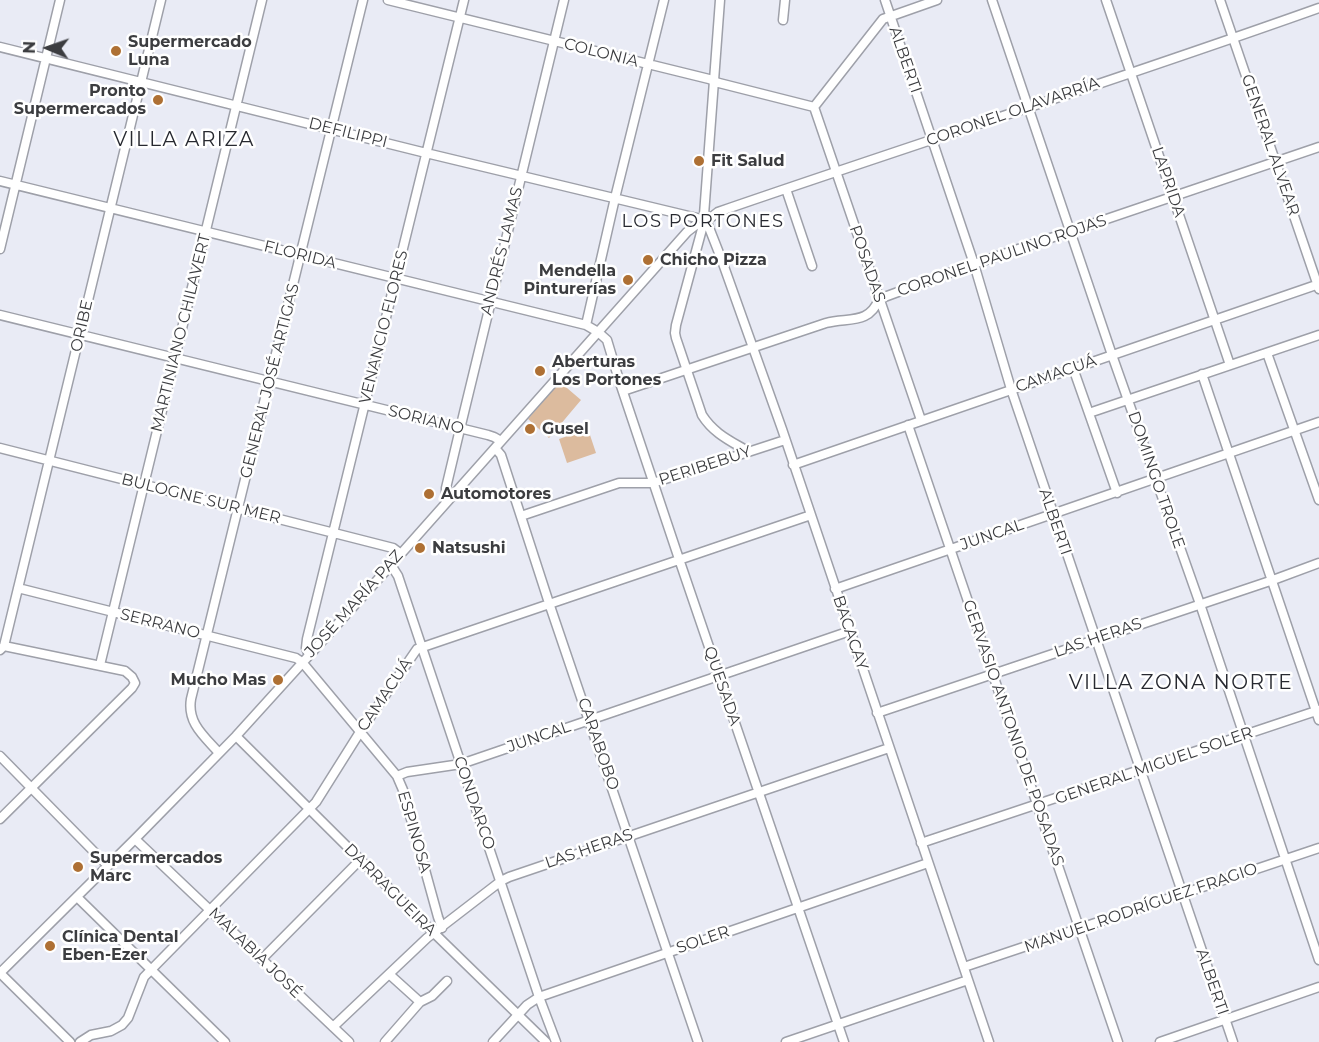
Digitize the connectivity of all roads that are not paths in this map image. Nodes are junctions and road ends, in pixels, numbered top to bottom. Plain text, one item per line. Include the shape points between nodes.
1 (60, 0) edge
2 (161, 0) edge
3 (262, 0) edge
4 (363, 0) edge
5 (388, 0) edge
6 (464, 0) edge
7 (564, 0) edge
8 (664, 0) edge
9 (720, 0) edge
10 (785, 0) edge
11 (885, 0) edge
12 (938, 0) edge
13 (992, 0) edge
14 (1106, 0) edge
15 (1220, 0) edge
16 (1319, 8) edge
17 (889, 16) junction
18 (460, 18) junction
19 (783, 20) dead end
20 (1233, 39) junction
21 (554, 41) junction
22 (0, 47) edge
23 (46, 58) junction
24 (648, 64) junction
25 (1131, 73) junction
26 (714, 80) junction
27 (141, 81) junction
28 (236, 105) junction
29 (814, 106) junction
30 (1028, 107) junction
31 (331, 129) junction
32 (932, 140) junction
33 (1319, 147) edge
34 (426, 153) junction
35 (1276, 162) junction
36 (836, 171) junction
37 (521, 175) junction
38 (0, 181) edge
39 (16, 185) junction
40 (786, 189) junction
41 (1173, 196) junction
42 (615, 198) junction
43 (110, 208) junction
44 (703, 222) junction
45 (1071, 231) junction
46 (206, 232) junction
47 (0, 249) edge
48 (301, 255) junction
49 (974, 264) junction
50 (812, 266) dead end
51 (396, 278) junction
52 (1318, 286) edge
53 (879, 299) junction
54 (490, 301) junction
55 (0, 315) edge
56 (1215, 319) junction
57 (586, 325) junction
58 (598, 332) junction
59 (80, 335) junction
60 (1319, 335) edge
61 (753, 347) junction
62 (1268, 352) junction
63 (1112, 355) junction
64 (174, 358) junction
65 (1230, 365) junction
66 (1073, 368) junction
67 (687, 370) junction
68 (1202, 374) junction
69 (269, 382) junction
70 (1011, 389) junction
71 (623, 391) junction
72 (1128, 399) junction
73 (364, 405) junction
74 (1089, 413) junction
75 (921, 420) junction
76 (1319, 422) edge
77 (908, 425) junction
78 (460, 429) junction
79 (1295, 431) junction
80 (785, 440) junction
81 (498, 444) junction
82 (0, 448) edge
83 (749, 452) junction
84 (1230, 453) junction
85 (50, 460) junction
86 (793, 465) junction
87 (1156, 479) junction
88 (653, 483) junction
89 (144, 484) junction
90 (1117, 493) junction
91 (1319, 500) edge
92 (446, 502) junction
93 (238, 508) junction
94 (811, 515) junction
95 (1053, 515) junction
96 (521, 516) junction
97 (334, 532) junction
98 (950, 550) junction
99 (401, 554) junction
100 (679, 559) junction
101 (1319, 563) edge
102 (392, 565) junction
103 (1273, 580) junction
104 (18, 588) junction
105 (835, 589) junction
106 (549, 603) junction
107 (1200, 604) junction
108 (113, 612) junction
109 (850, 631) junction
110 (207, 636) junction
111 (1095, 639) junction
112 (421, 646) junction
113 (2, 648) edge
114 (309, 655) junction
115 (302, 662) junction
116 (100, 665) junction
117 (993, 674) junction
118 (719, 675) junction
119 (877, 713) junction
120 (1318, 714) edge
121 (590, 720) junction
122 (360, 732) junction
123 (236, 736) junction
124 (1243, 736) junction
125 (889, 748) junction
126 (219, 753) junction
127 (0, 756) edge
128 (461, 764) junction
129 (1140, 770) junction
130 (397, 776) junction
131 (32, 788) junction
132 (759, 793) junction
133 (1038, 805) junction
134 (309, 810) junction
135 (0, 819) edge
136 (629, 835) junction
137 (135, 839) junction
138 (921, 843) junction
139 (1319, 848) edge
140 (360, 860) junction
141 (1285, 860) junction
142 (928, 863) junction
143 (108, 866) junction
144 (501, 881) junction
145 (1182, 894) junction
146 (77, 897) junction
147 (799, 908) junction
148 (211, 911) junction
149 (442, 928) junction
150 (1079, 929) junction
151 (434, 933) junction
152 (668, 952) junction
153 (262, 959) junction
154 (1319, 960) edge
155 (964, 967) junction
156 (152, 970) junction
157 (0, 973) edge
158 (389, 974) junction
159 (968, 980) junction
160 (447, 981) dead end
161 (1319, 987) edge
162 (539, 997) junction
163 (420, 1002) junction
164 (518, 1015) junction
165 (1225, 1020) junction
166 (838, 1024) junction
167 (333, 1027) junction
168 (70, 1042) edge
169 (80, 1042) edge
170 (225, 1042) edge
171 (349, 1042) edge
172 (385, 1042) edge
173 (493, 1042) edge
174 (546, 1042) edge
175 (556, 1042) edge
176 (698, 1042) edge
177 (786, 1042) edge
178 (844, 1042) edge
179 (989, 1042) edge
180 (1118, 1042) edge
181 (1160, 1042) edge
182 (1233, 1042) edge

1 - 23 street
2 - 27 street, ORIBE
3 - 28 street, MARTINIANO CHILAVERT
4 - 31 street, GENERAL JOSÉ ARTIGAS
5 - 18 street, COLONIA
6 - 18 street, VENANCIO FLORES
7 - 21 street, ANDRÉS LAMAS
8 - 24 street
9 - 26 street
10 - 19 street
11 - 17 street, ALBERTI
12 - 17 street
13 - 30 street, DOMINGO TROLE
14 - 25 street, LAPRIDA
15 - 20 street, GENERAL ALVEAR
16 - 20 street, CORONEL OLAVARRÍA
17 - 29 street
17 - 32 street, ALBERTI
18 - 21 street, COLONIA
18 - 34 street, VENANCIO FLORES
20 - 25 street, CORONEL OLAVARRÍA
20 - 35 street, GENERAL ALVEAR
21 - 24 street, COLONIA
21 - 37 street, ANDRÉS LAMAS
22 - 23 street, DEFILIPPI
23 - 27 street, DEFILIPPI
23 - 39 street
24 - 26 street, COLONIA
24 - 42 street
25 - 30 street, CORONEL OLAVARRÍA
25 - 41 street, LAPRIDA
26 - 29 street, COLONIA
26 - 44 street
27 - 28 street, DEFILIPPI
27 - 43 street, ORIBE
28 - 31 street, DEFILIPPI
28 - 46 street, MARTINIANO CHILAVERT
29 - 36 street, POSADAS
30 - 32 street, CORONEL OLAVARRÍA
30 - 45 street, DOMINGO TROLE
31 - 34 street, DEFILIPPI
31 - 48 street, GENERAL JOSÉ ARTIGAS
32 - 36 street, CORONEL OLAVARRÍA
32 - 49 street, ALBERTI
33 - 35 street, CORONEL PAULINO ROJAS
34 - 37 street, DEFILIPPI
34 - 51 street, VENANCIO FLORES
35 - 41 street, CORONEL PAULINO ROJAS
35 - 52 street, GENERAL ALVEAR
36 - 40 street, CORONEL OLAVARRÍA
36 - 53 street, POSADAS
37 - 42 street, DEFILIPPI
37 - 54 street, ANDRÉS LAMAS
38 - 39 street, FLORIDA
39 - 43 street, FLORIDA
39 - 47 street
40 - 44 street, CORONEL OLAVARRÍA via 718,212
40 - 50 street
41 - 45 street, CORONEL PAULINO ROJAS
41 - 56 street, LAPRIDA
42 - 44 street, DEFILIPPI
42 - 57 street
43 - 46 street, FLORIDA
43 - 59 street, ORIBE
44 - 58 street, JOSÉ MARÍA PAZ via 687,232
44 - 61 street, BACACAY via 722,258
44 - 67 street via 675,333
45 - 49 street, CORONEL PAULINO ROJAS
45 - 63 street, DOMINGO TROLE
46 - 48 street, FLORIDA
46 - 64 street, MARTINIANO CHILAVERT
48 - 51 street, FLORIDA
48 - 69 street, GENERAL JOSÉ ARTIGAS
49 - 53 street, CORONEL PAULINO ROJAS
49 - 70 street, ALBERTI
51 - 54 street, FLORIDA
51 - 73 street, VENANCIO FLORES
52 - 56 street, CAMACUÁ
53 - 61 street, CORONEL PAULINO ROJAS via 874,310 863,317 826,323
53 - 75 street, POSADAS
54 - 57 street, FLORIDA
54 - 78 street, ANDRÉS LAMAS
55 - 59 street, SORIANO
56 - 63 street, CAMACUÁ
56 - 65 street, LAPRIDA
57 - 58 street, FLORIDA
58 - 71 street, QUESADA via 607,340
58 - 81 street, JOSÉ MARÍA PAZ
59 - 64 street, SORIANO
59 - 85 street, ORIBE
60 - 62 street
61 - 67 street, CORONEL PAULINO ROJAS
61 - 80 street, BACACAY
62 - 65 street
62 - 79 street
63 - 66 street, CAMACUÁ
63 - 72 street, DOMINGO TROLE
64 - 69 street, SORIANO
64 - 89 street, MARTINIANO CHILAVERT
65 - 68 street
66 - 70 street, CAMACUÁ
66 - 74 street
67 - 71 street, CORONEL PAULINO ROJAS
67 - 83 street via 707,423
68 - 72 street
68 - 84 street
69 - 73 street, SORIANO
69 - 93 street, GENERAL JOSÉ ARTIGAS
70 - 75 street, CAMACUÁ
70 - 95 street, ALBERTI
71 - 88 street, QUESADA
72 - 74 street
72 - 87 street, DOMINGO TROLE
73 - 78 street, SORIANO
73 - 97 street, VENANCIO FLORES
74 - 90 street
75 - 77 street, CAMACUÁ
76 - 79 street, JUNCAL
77 - 86 street, CAMACUÁ
77 - 98 street, GERVASIO ANTONIO DE POSADAS
78 - 81 street, SORIANO via 494,437
78 - 92 street, ANDRÉS LAMAS
79 - 84 street, JUNCAL
79 - 91 street
80 - 83 street, PERIBEBUY
80 - 86 street, BACACAY
81 - 92 street, JOSÉ MARÍA PAZ
81 - 96 street, CARABOBO
82 - 85 street, BULOGNE SUR MER
83 - 88 street, PERIBEBUY
84 - 87 street, JUNCAL
84 - 103 street
85 - 89 street, BULOGNE SUR MER
85 - 104 street, ORIBE
86 - 94 street, BACACAY
87 - 90 street, JUNCAL
87 - 107 street, DOMINGO TROLE
88 - 96 street, PERIBEBUY via 619,483
88 - 100 street, QUESADA
89 - 93 street, BULOGNE SUR MER
89 - 108 street, MARTINIANO CHILAVERT
90 - 95 street, JUNCAL
92 - 99 street, JOSÉ MARÍA PAZ
93 - 97 street, BULOGNE SUR MER
93 - 110 street, GENERAL JOSÉ ARTIGAS
94 - 100 street, CAMACUÁ
94 - 105 street, BACACAY
95 - 98 street, JUNCAL
95 - 111 street, ALBERTI
96 - 106 street, CARABOBO
97 - 99 street, BULOGNE SUR MER via 393,548
97 - 114 street, VENANCIO FLORES via 307,639
98 - 105 street, JUNCAL
98 - 117 street, GERVASIO ANTONIO DE POSADAS
99 - 102 street, JOSÉ MARÍA PAZ
100 - 106 street, CAMACUÁ
100 - 118 street, QUESADA
101 - 103 street, LAS HERAS
102 - 112 street, CONDARCO
102 - 114 street, JOSÉ MARÍA PAZ
103 - 107 street, LAS HERAS
103 - 120 street
104 - 108 street, SERRANO
104 - 113 street, ORIBE
105 - 109 street, BACACAY
106 - 112 street, CAMACUÁ
106 - 121 street, CARABOBO
107 - 111 street, LAS HERAS
107 - 124 street, DOMINGO TROLE
108 - 110 street, SERRANO
108 - 116 street, MARTINIANO CHILAVERT
109 - 118 street, JUNCAL
109 - 119 street, BACACAY
110 - 115 street, SERRANO
110 - 126 street, GENERAL JOSÉ ARTIGAS via 190,707 193,722
111 - 117 street, LAS HERAS
111 - 129 street, ALBERTI
112 - 122 street, CAMACUÁ
112 - 128 street, CONDARCO
113 - 116 street
114 - 115 street, JOSÉ MARÍA PAZ
115 - 122 street, ESPINOSA
115 - 123 street, JOSÉ MARÍA PAZ
116 - 131 street via 128,673 135,683
117 - 119 street, LAS HERAS
117 - 133 street, GERVASIO ANTONIO DE POSADAS
118 - 121 street, JUNCAL
118 - 132 street, QUESADA
119 - 125 street, BACACAY
120 - 124 street, GENERAL MIGUEL SOLER
121 - 128 street, JUNCAL
121 - 136 street, CARABOBO
122 - 130 street, ESPINOSA
122 - 134 street, CAMACUÁ
123 - 126 street, JOSÉ MARÍA PAZ
123 - 134 street, DARRAGUEIRA
124 - 129 street, GENERAL MIGUEL SOLER
124 - 141 street, DOMINGO TROLE
125 - 132 street, LAS HERAS
125 - 138 street, BACACAY
126 - 137 street, JOSÉ MARÍA PAZ
127 - 131 street
128 - 130 street, JUNCAL
128 - 144 street, CONDARCO
129 - 133 street, GENERAL MIGUEL SOLER
129 - 145 street, ALBERTI
130 - 149 street, ESPINOSA
131 - 135 street
131 - 143 street
132 - 136 street, LAS HERAS
132 - 147 street, QUESADA
133 - 138 street, GENERAL MIGUEL SOLER
133 - 150 street, GERVASIO ANTONIO DE POSADAS
134 - 140 street, DARRAGUEIRA
134 - 148 street, CAMACUÁ
136 - 144 street, LAS HERAS
136 - 152 street, CARABOBO
137 - 143 street, JOSÉ MARÍA PAZ
137 - 148 street, MALABIA JOSÉ
138 - 142 street, BACACAY
139 - 141 street, MANUEL RODRÍGUEZ FRAGIO
140 - 151 street, DARRAGUEIRA
140 - 153 street
141 - 145 street, MANUEL RODRÍGUEZ FRAGIO
141 - 154 street, DOMINGO TROLE
142 - 147 street, SOLER
142 - 155 street, BACACAY
143 - 146 street, JOSÉ MARÍA PAZ
144 - 149 street, LAS HERAS
144 - 162 street, CONDARCO
145 - 150 street, MANUEL RODRÍGUEZ FRAGIO
145 - 165 street, ALBERTI
146 - 156 street
146 - 157 street, JOSÉ MARÍA PAZ
147 - 152 street, SOLER
147 - 166 street, QUESADA
148 - 153 street, MALABIA JOSÉ
148 - 156 street, CAMACUÁ
149 - 151 street, LAS HERAS
150 - 155 street, MANUEL RODRÍGUEZ FRAGIO
150 - 180 street, GERVASIO ANTONIO DE POSADAS
151 - 158 street, LAS HERAS
151 - 164 street, DARRAGUEIRA
152 - 162 street, SOLER
152 - 176 street, CARABOBO
153 - 167 street, MALABIA JOSÉ
155 - 159 street, BACACAY
156 - 169 street, CAMACUÁ via 144,977 122,1025
156 - 170 street
157 - 168 street
158 - 163 street
158 - 167 street, LAS HERAS
159 - 166 street
159 - 179 street, BACACAY
160 - 163 street
161 - 165 street
162 - 164 street, SOLER
162 - 175 street, CONDARCO
163 - 172 street
164 - 173 street, SOLER
164 - 174 street, DARRAGUEIRA
165 - 181 street
165 - 182 street, ALBERTI
166 - 177 street
166 - 178 street, QUESADA
167 - 171 street, MALABIA JOSÉ

